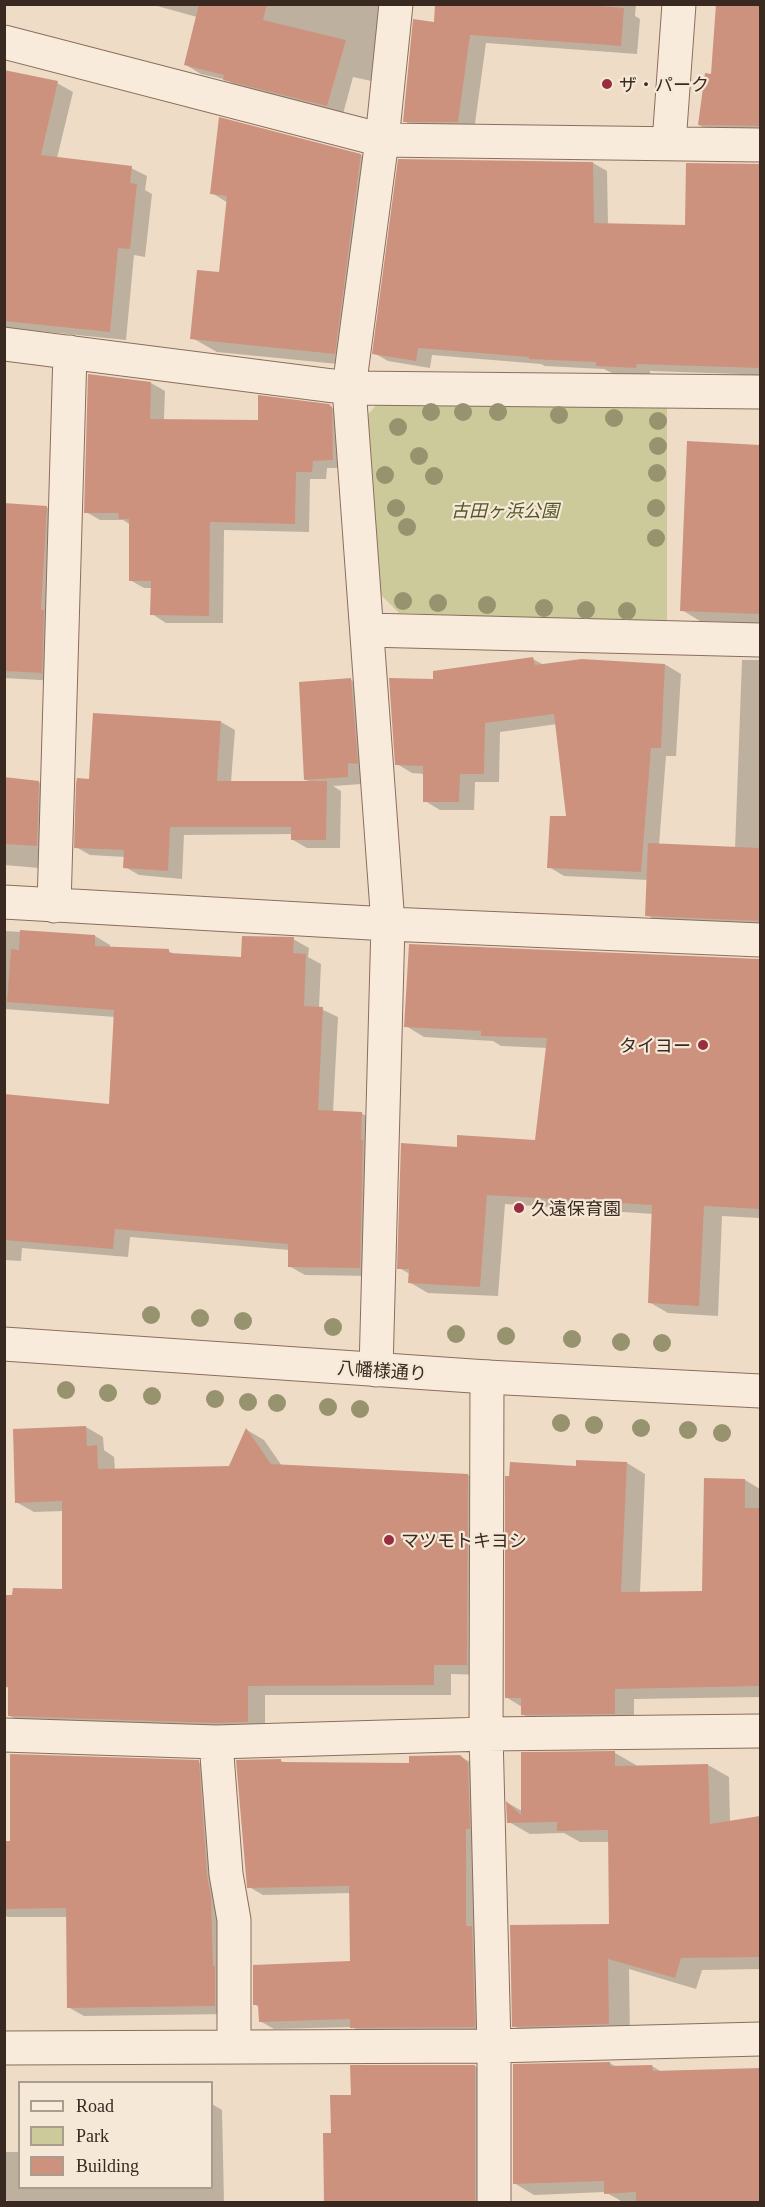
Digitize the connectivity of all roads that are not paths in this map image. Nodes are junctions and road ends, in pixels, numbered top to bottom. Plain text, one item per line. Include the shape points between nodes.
1 (396, 4) edge
2 (679, 4) edge
3 (4, 42) edge
4 (382, 140) junction
5 (669, 143) junction
6 (760, 145) edge
7 (4, 344) edge
8 (70, 352) junction
9 (349, 387) junction
10 (760, 392) edge
11 (367, 630) junction
12 (760, 640) edge
13 (4, 902) edge
14 (54, 906) junction
15 (388, 924) junction
16 (760, 940) edge
17 (4, 1344) edge
18 (376, 1370) junction
19 (487, 1377) junction
20 (760, 1391) edge
21 (760, 1731) edge
22 (486, 1734) junction
23 (4, 1735) edge
24 (216, 1742) junction
25 (760, 2039) edge
26 (494, 2046) junction
27 (234, 2047) junction
28 (4, 2048) edge
29 (494, 2202) edge

1 - 4 street
2 - 5 street
3 - 4 street
4 - 5 street
4 - 9 street
5 - 6 street
7 - 8 street
8 - 9 street
8 - 14 street
9 - 10 street
9 - 11 street
11 - 12 street
11 - 15 street
13 - 14 street
14 - 15 street
15 - 16 street
15 - 18 street
17 - 18 street, 八幡様通り
18 - 19 street, 八幡様通り
19 - 20 street, 八幡様通り
19 - 22 street
21 - 22 street
22 - 24 street
22 - 26 street
23 - 24 street
24 - 27 street via 226,1874 234,1920
25 - 26 street
26 - 27 street
26 - 29 street
27 - 28 street

